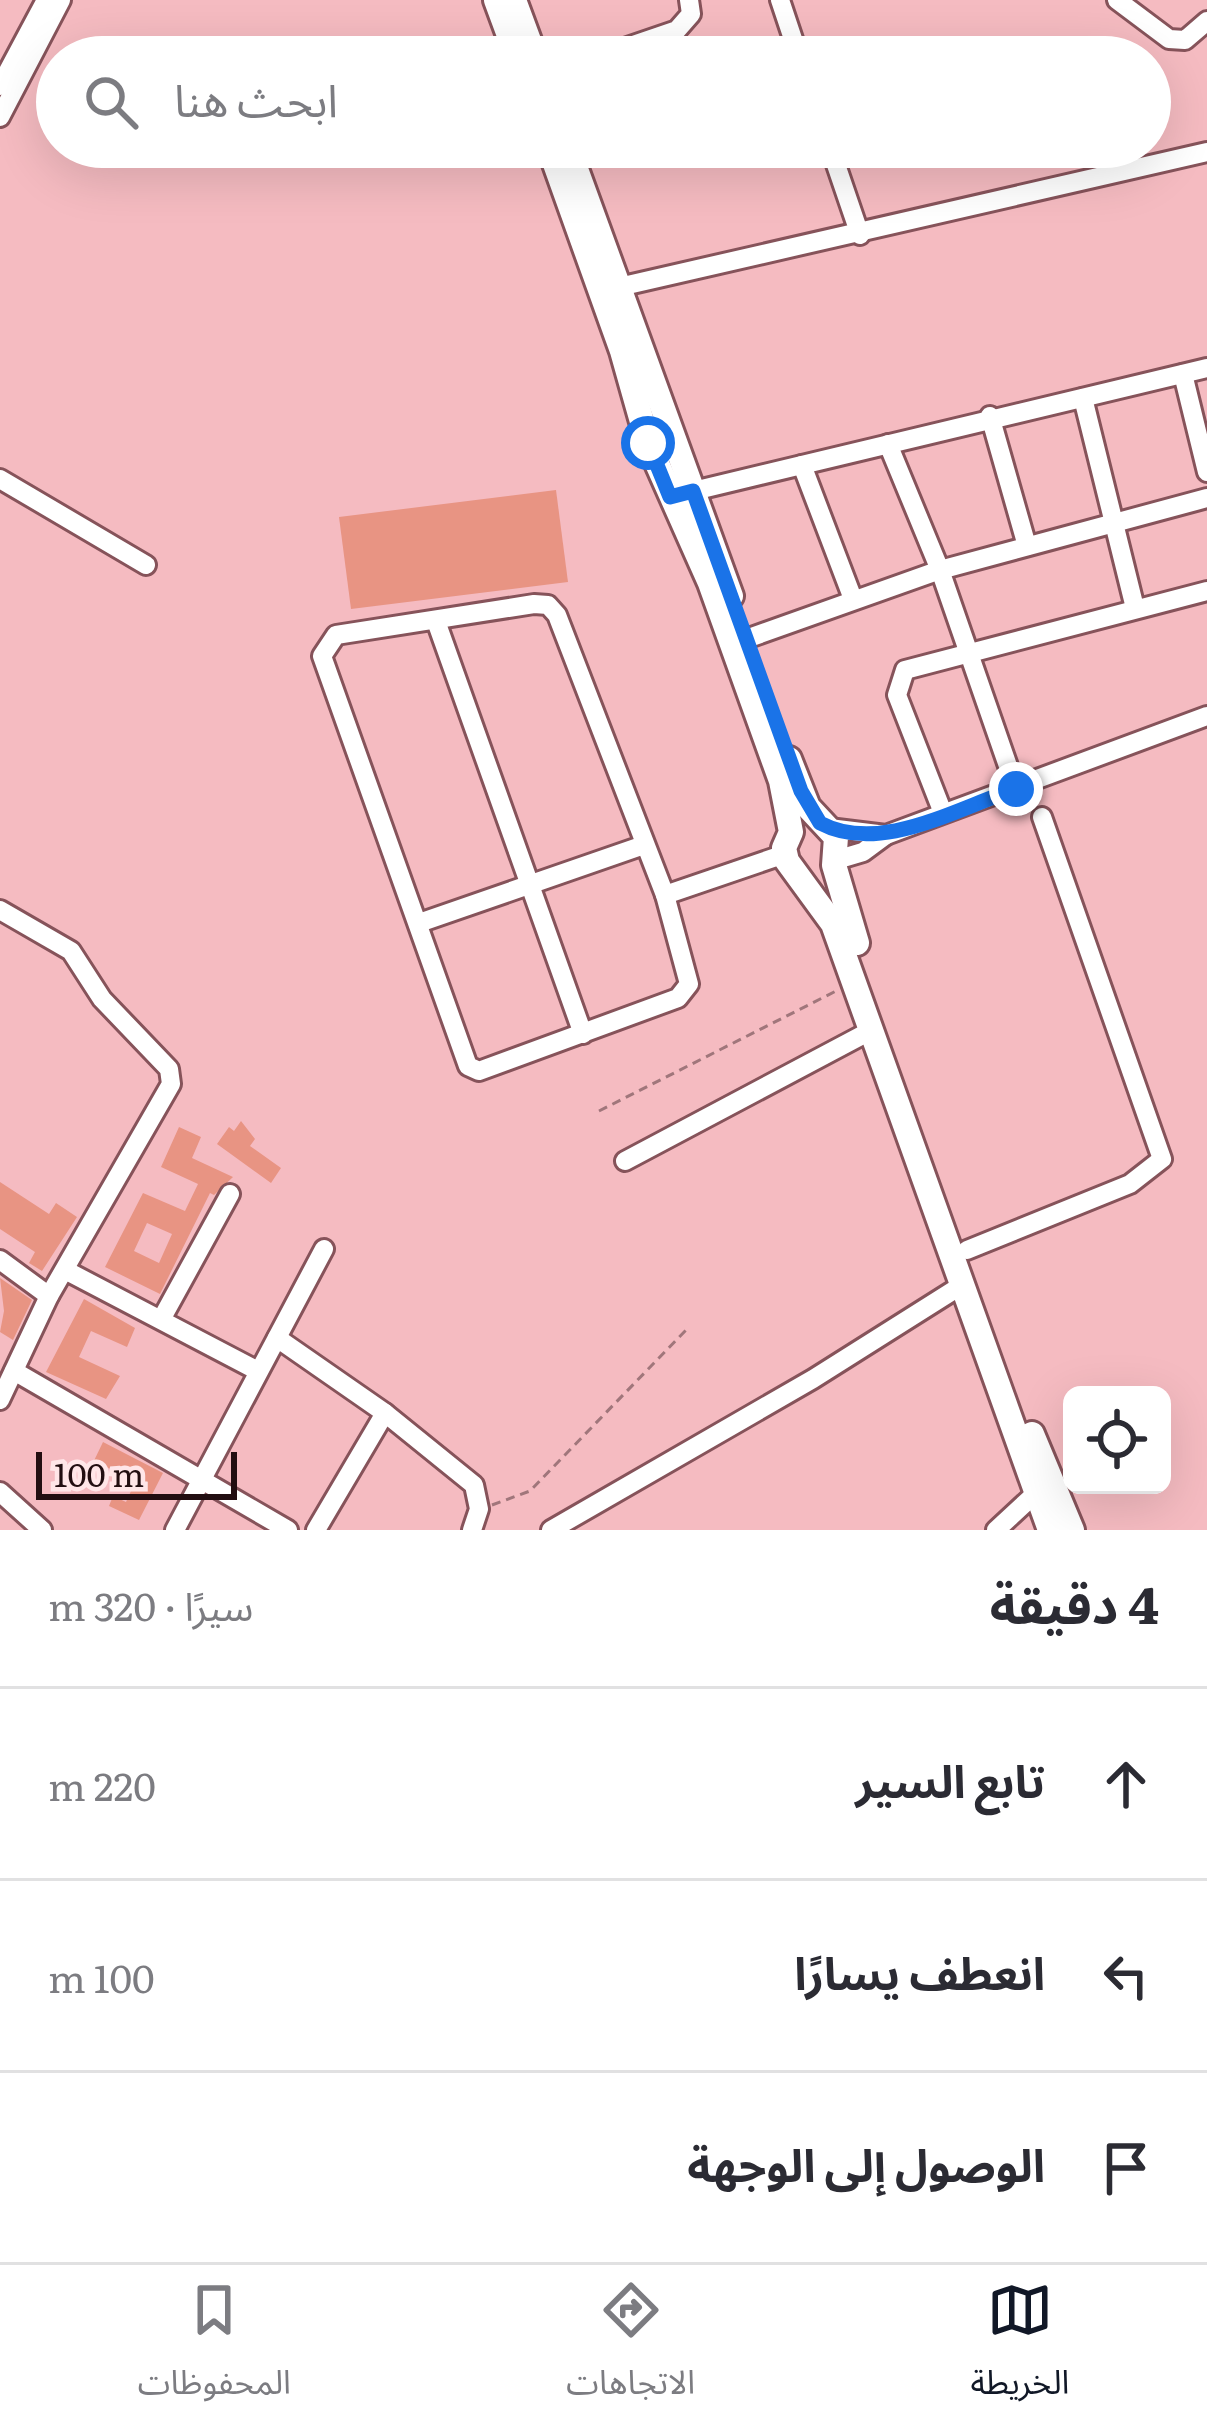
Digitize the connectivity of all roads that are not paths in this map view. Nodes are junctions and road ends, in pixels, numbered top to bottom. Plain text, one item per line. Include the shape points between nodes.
1 (46, 0) edge
2 (61, 0) edge
3 (496, 0) edge
4 (514, 0) edge
5 (689, 0) edge
6 (780, 0) edge
7 (1117, 0) edge
8 (1200, 28) edge
9 (42, 36) edge
10 (509, 36) edge
11 (527, 36) edge
12 (658, 36) edge
13 (792, 36) edge
14 (1164, 36) edge
15 (1171, 39) edge
16 (36, 48) edge
17 (1207, 53) edge
18 (0, 86) edge
19 (0, 117) edge
20 (1207, 152) edge
21 (1171, 161) edge
22 (557, 168) edge
23 (576, 168) edge
24 (837, 168) edge
25 (1140, 168) edge
26 (860, 235) junction
27 (619, 287) junction
28 (1207, 368) edge
29 (1183, 374) junction
30 (1083, 398) junction
31 (990, 416) junction
32 (888, 444) junction
33 (802, 465) junction
34 (1207, 472) edge
35 (0, 479) edge
36 (682, 494) junction
37 (1207, 498) edge
38 (1116, 520) junction
39 (1027, 546) junction
40 (146, 565) dead end
41 (940, 570) junction
42 (1207, 591) edge
43 (853, 599) junction
44 (1135, 608) junction
45 (436, 621) junction
46 (746, 639) junction
47 (969, 650) junction
48 (1207, 716) edge
49 (1016, 789) junction
50 (943, 812) junction
51 (1042, 817) dead end
52 (824, 826) junction
53 (886, 835) junction
54 (788, 843) junction
55 (644, 845) junction
56 (835, 862) junction
57 (802, 874) junction
58 (533, 882) junction
59 (665, 895) junction
60 (0, 910) edge
61 (418, 923) junction
62 (870, 1030) junction
63 (583, 1034) junction
64 (625, 1161) dead end
65 (230, 1194) dead end
66 (324, 1249) dead end
67 (967, 1250) junction
68 (0, 1260) edge
69 (65, 1270) junction
70 (962, 1285) junction
71 (49, 1296) junction
72 (162, 1318) junction
73 (277, 1338) junction
74 (14, 1371) junction
75 (258, 1371) junction
76 (0, 1400) edge
77 (385, 1413) junction
78 (202, 1478) junction
79 (0, 1492) edge
80 (1035, 1494) junction
81 (42, 1530) edge
82 (175, 1530) edge
83 (288, 1530) edge
84 (316, 1530) edge
85 (472, 1530) edge
86 (550, 1530) edge
87 (996, 1530) edge
88 (1050, 1530) edge
89 (1072, 1530) edge

1 - 18 street
2 - 9 street
3 - 10 main road
4 - 11 main road
5 - 12 street via 682,27
6 - 13 street
7 - 14 street
8 - 15 street
8 - 17 street
16 - 19 street
20 - 21 street
22 - 36 main road
23 - 27 main road
24 - 26 street
25 - 26 street
26 - 27 street
27 - 36 main road
28 - 29 street
29 - 30 street
29 - 34 street
30 - 31 street
30 - 38 street
31 - 32 street
31 - 39 street
32 - 33 street
32 - 41 street
33 - 36 street
33 - 43 street
35 - 40 street
36 - 46 main road
36 - 54 main road via 781,781
37 - 38 street
38 - 39 street
38 - 44 street
39 - 41 street
41 - 43 street
41 - 47 street
42 - 44 street
43 - 46 street
44 - 47 street
45 - 55 street via 535,604 553,610
45 - 58 street
45 - 61 street via 336,635 322,656
46 - 52 main road via 804,799
47 - 49 street
47 - 50 street via 914,665 896,684
48 - 49 street
49 - 50 street
50 - 53 street
51 - 67 street via 1162,1159 1130,1184
52 - 53 street
52 - 54 main road via 801,824
52 - 56 main road via 838,843
53 - 56 street
54 - 57 main road
54 - 59 street
55 - 58 street
55 - 59 street
56 - 57 main road via 819,875
56 - 67 main road
57 - 62 main road via 833,924
58 - 61 street
58 - 63 street
59 - 63 street via 687,989
60 - 69 street via 71,951 102,999 169,1069 159,1112
61 - 63 street via 471,1069 483,1072
62 - 64 street
62 - 70 main road
65 - 72 street
66 - 73 street
67 - 89 main road
68 - 71 street
69 - 71 street
69 - 72 street
70 - 80 main road
70 - 86 street
71 - 74 street
72 - 75 street
73 - 75 street
73 - 77 street
74 - 76 street
74 - 78 street
75 - 78 street
77 - 84 street
77 - 85 street via 474,1485
78 - 82 street
78 - 83 street
79 - 81 street
80 - 87 street
80 - 88 main road

